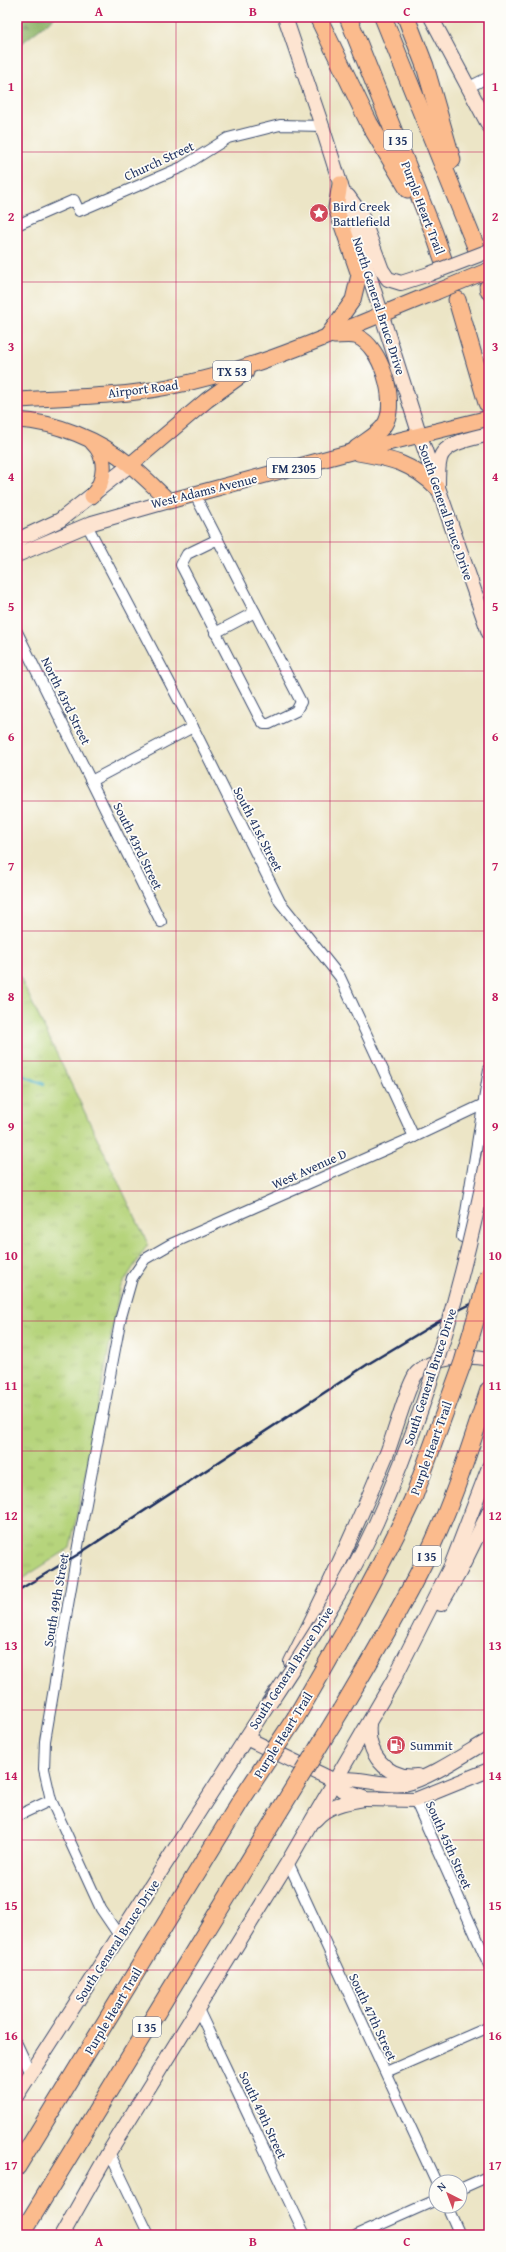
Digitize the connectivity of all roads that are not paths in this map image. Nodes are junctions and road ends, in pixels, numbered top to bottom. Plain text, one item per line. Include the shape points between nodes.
1 (285, 17) edge
2 (318, 17) edge
3 (348, 17) edge
4 (383, 17) edge
5 (406, 17) edge
6 (431, 17) edge
7 (489, 76) edge
8 (467, 88) junction
9 (322, 126) junction
10 (489, 126) edge
11 (340, 184) junction
12 (17, 225) edge
13 (434, 233) junction
14 (481, 248) edge
15 (445, 265) dead end
16 (489, 270) edge
17 (457, 300) dead end
18 (381, 314) junction
19 (328, 336) junction
20 (266, 361) junction
21 (17, 400) edge
22 (488, 410) edge
23 (17, 420) edge
24 (489, 434) edge
25 (420, 436) junction
26 (90, 440) junction
27 (351, 452) junction
28 (130, 465) junction
29 (437, 488) junction
30 (195, 495) junction
31 (92, 496) junction
32 (169, 501) junction
33 (87, 525) junction
34 (218, 539) junction
35 (17, 540) edge
36 (17, 555) edge
37 (255, 612) junction
38 (17, 632) edge
39 (216, 633) junction
40 (489, 633) edge
41 (193, 727) junction
42 (91, 782) junction
43 (161, 922) dead end
44 (489, 1069) edge
45 (484, 1104) junction
46 (414, 1138) junction
47 (489, 1153) edge
48 (462, 1237) dead end
49 (145, 1259) joint
50 (489, 1274) edge
51 (489, 1359) edge
52 (489, 1390) edge
53 (489, 1467) edge
54 (489, 1512) edge
55 (394, 1678) junction
56 (270, 1703) junction
57 (369, 1721) junction
58 (246, 1738) junction
59 (489, 1740) edge
60 (489, 1770) edge
61 (428, 1775) junction
62 (335, 1781) junction
63 (366, 1799) junction
64 (51, 1800) junction
65 (415, 1800) junction
66 (17, 1816) edge
67 (299, 1843) junction
68 (288, 1862) junction
69 (120, 1937) junction
70 (489, 1965) edge
71 (197, 2007) junction
72 (489, 2027) edge
73 (17, 2044) edge
74 (386, 2072) junction
75 (31, 2074) junction
76 (17, 2095) edge
77 (109, 2152) junction
78 (17, 2167) edge
79 (432, 2174) edge
80 (489, 2176) edge
81 (468, 2186) edge
82 (428, 2204) edge
83 (451, 2214) edge
84 (21, 2235) edge
85 (62, 2235) edge
86 (149, 2235) edge
87 (305, 2235) edge
88 (357, 2235) edge
89 (460, 2235) edge

1 - 9 main road, North General Bruce Drive
2 - 13 highway via 369,123
3 - 13 highway, Purple Heart Trail / I 35
4 - 14 highway, I 35
5 - 14 highway via 425,66
6 - 8 main road
7 - 8 street
8 - 10 main road
9 - 11 main road, North General Bruce Drive
9 - 12 street, Church Street via 280,125 228,138 182,167 79,211 74,200
11 - 14 main road, bridge via 361,214 382,270 388,279 401,283 429,274
11 - 18 main road, North General Bruce Drive
11 - 19 main road via 336,208 358,275 353,300
13 - 15 highway, Purple Heart Trail / I 35
16 - 18 main road, Airport Road / TX 53, bridge
17 - 22 highway
18 - 19 main road, Airport Road / TX 53
18 - 25 main road, North General Bruce Drive
19 - 20 main road, Airport Road / TX 53
19 - 27 main road via 358,337 370,346 380,362 388,384 390,409 386,422 380,430
20 - 21 main road, Airport Road / TX 53 via 212,377 152,390
20 - 28 main road, Airport Road / TX 53 via 230,382
22 - 25 main road, West Adams Avenue via 452,428
23 - 26 main road via 56,427
24 - 29 main road via 453,446 440,457
25 - 27 main road, West Adams Avenue / FM 2305
25 - 29 main road, South General Bruce Drive
26 - 28 main road
26 - 31 main road via 101,454 104,466 103,479
27 - 29 main road via 384,457 406,464 422,473
27 - 30 main road, West Adams Avenue / FM 2305
28 - 31 main road
28 - 32 main road
29 - 40 main road, South General Bruce Drive
30 - 32 main road, West Adams Avenue / FM 2305
30 - 34 street
31 - 35 main road via 60,520
32 - 33 main road, West Adams Avenue / FM 2305
33 - 36 main road, West Adams Avenue / FM 2305
33 - 41 street, South 41st Street
34 - 37 street
34 - 39 street via 188,554 181,565
37 - 39 street
37 - 39 street via 301,702 296,711 264,724
38 - 42 street, North 43rd Street
41 - 42 street
41 - 46 street, South 41st Street via 280,902 340,977
42 - 43 street, South 43rd Street
44 - 45 street
45 - 46 street, West Avenue D
45 - 48 street
46 - 49 street, West Avenue D via 171,1244
47 - 56 main road, South General Bruce Drive, bridge via 464,1270 435,1371 407,1447 375,1524 324,1619
49 - 64 street, South 49th Street via 132,1278 121,1317 78,1546 45,1741 44,1769
50 - 78 highway, Purple Heart Trail, bridge via 463,1362 413,1499 353,1620 296,1717 240,1802
51 - 56 main road via 468,1357 446,1360 429,1365 416,1374 388,1451 330,1586
52 - 84 highway, I 35, bridge via 426,1559 348,1697
53 - 55 main road via 451,1566
54 - 55 main road via 459,1573
55 - 57 main road
56 - 58 main road, South General Bruce Drive
57 - 61 main road via 367,1737 372,1752 382,1765 396,1773 412,1777
57 - 62 main road
58 - 62 main road
58 - 69 main road, South General Bruce Drive
59 - 61 main road
60 - 65 main road
61 - 62 main road via 405,1784 378,1784 348,1778
62 - 63 main road via 342,1790
62 - 67 main road
63 - 65 main road
63 - 67 main road via 331,1808 317,1818
64 - 66 street
64 - 69 street, South 49th Street via 101,1909
65 - 70 street, South 45th Street
67 - 68 main road
68 - 71 main road
68 - 74 street, South 47th Street
69 - 75 main road, South General Bruce Drive
71 - 77 main road
71 - 87 street, South 49th Street
72 - 74 street
73 - 75 street
74 - 79 street, South 47th Street
75 - 76 main road, South General Bruce Drive
77 - 85 main road
77 - 86 street
80 - 81 street
82 - 88 street
83 - 89 street

